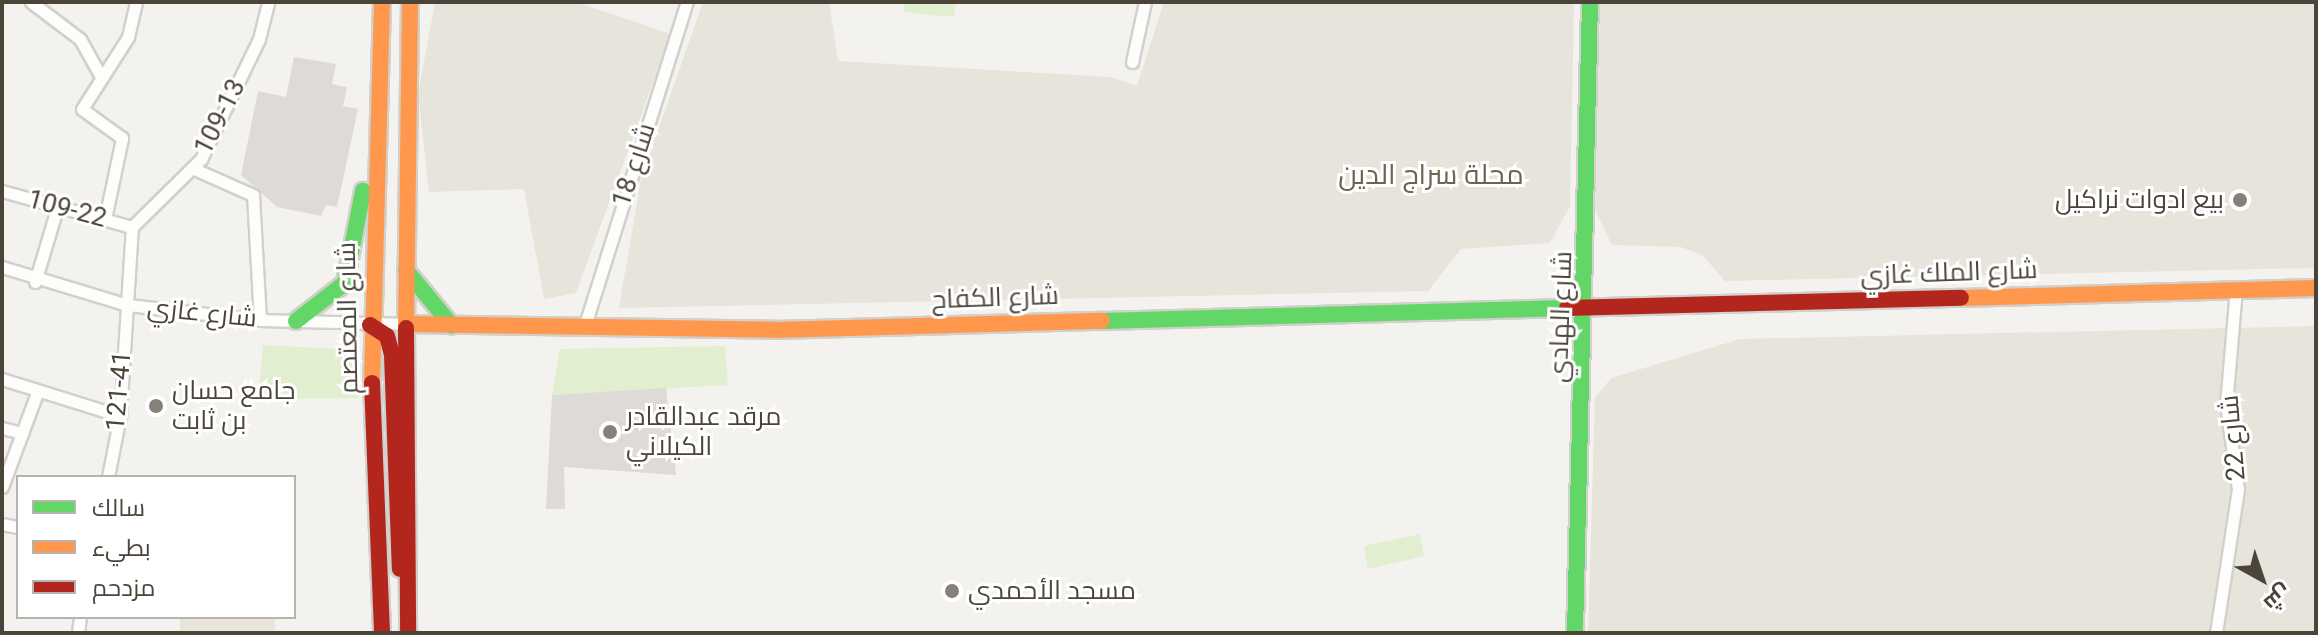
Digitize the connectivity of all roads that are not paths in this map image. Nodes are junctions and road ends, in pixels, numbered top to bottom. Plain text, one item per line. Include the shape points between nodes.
1 (31, 2) edge
2 (136, 2) edge
3 (268, 2) edge
4 (382, 2) edge
5 (410, 2) edge
6 (687, 2) edge
7 (1145, 2) edge
8 (1590, 2) edge
9 (1132, 62) dead end
10 (100, 75) junction
11 (373, 146) junction
12 (192, 168) junction
13 (2, 191) edge
14 (57, 208) junction
15 (105, 219) junction
16 (132, 227) junction
17 (2, 267) edge
18 (406, 270) junction
19 (35, 282) junction
20 (2316, 288) edge
21 (2236, 289) junction
22 (128, 305) junction
23 (1584, 308) junction
24 (260, 320) junction
25 (296, 321) junction
26 (408, 324) junction
27 (370, 325) junction
28 (452, 326) junction
29 (584, 328) junction
30 (2, 379) edge
31 (37, 393) junction
32 (120, 416) junction
33 (2, 428) edge
34 (22, 433) junction
35 (108, 475) edge
36 (2, 487) edge
37 (408, 625) edge
38 (382, 633) edge
39 (1575, 633) edge
40 (2216, 633) edge

1 - 10 street via 80,39
2 - 10 street via 128,37
3 - 12 street, 109-13 via 259,39
4 - 11 street, شارع المعتصم
5 - 18 street
6 - 29 street, شارع 18
7 - 9 street
8 - 23 street, شارع الهادي
10 - 15 street via 81,113 122,138
11 - 25 street via 345,283
11 - 27 street, شارع المعتصم
12 - 16 street, 109-13
12 - 24 street via 253,195
13 - 14 street, 109-22
14 - 15 street, 109-22
14 - 19 street
15 - 16 street, 109-22
16 - 22 street
17 - 19 street, شارع غازي
18 - 26 street
18 - 28 street
19 - 22 street, شارع غازي
20 - 21 street, شارع الملك غازي
21 - 23 street, شارع الملك غازي
21 - 40 street, شارع 22 via 2226,405 2238,489
22 - 24 street, شارع غازي
22 - 32 street, 121-41
23 - 29 street, شارع الكفاح
23 - 39 street, شارع الهادي
24 - 25 street, شارع غازي
25 - 27 street, شارع غازي
26 - 27 street, شارع غازي
26 - 28 street, شارع الكفاح
26 - 37 street
27 - 37 street via 387,336 392,355 395,542
27 - 38 street, شارع المعتصم
28 - 29 street, شارع الكفاح
30 - 31 street
31 - 32 street
31 - 34 street
32 - 35 street, 121-41
33 - 34 street
34 - 36 street

